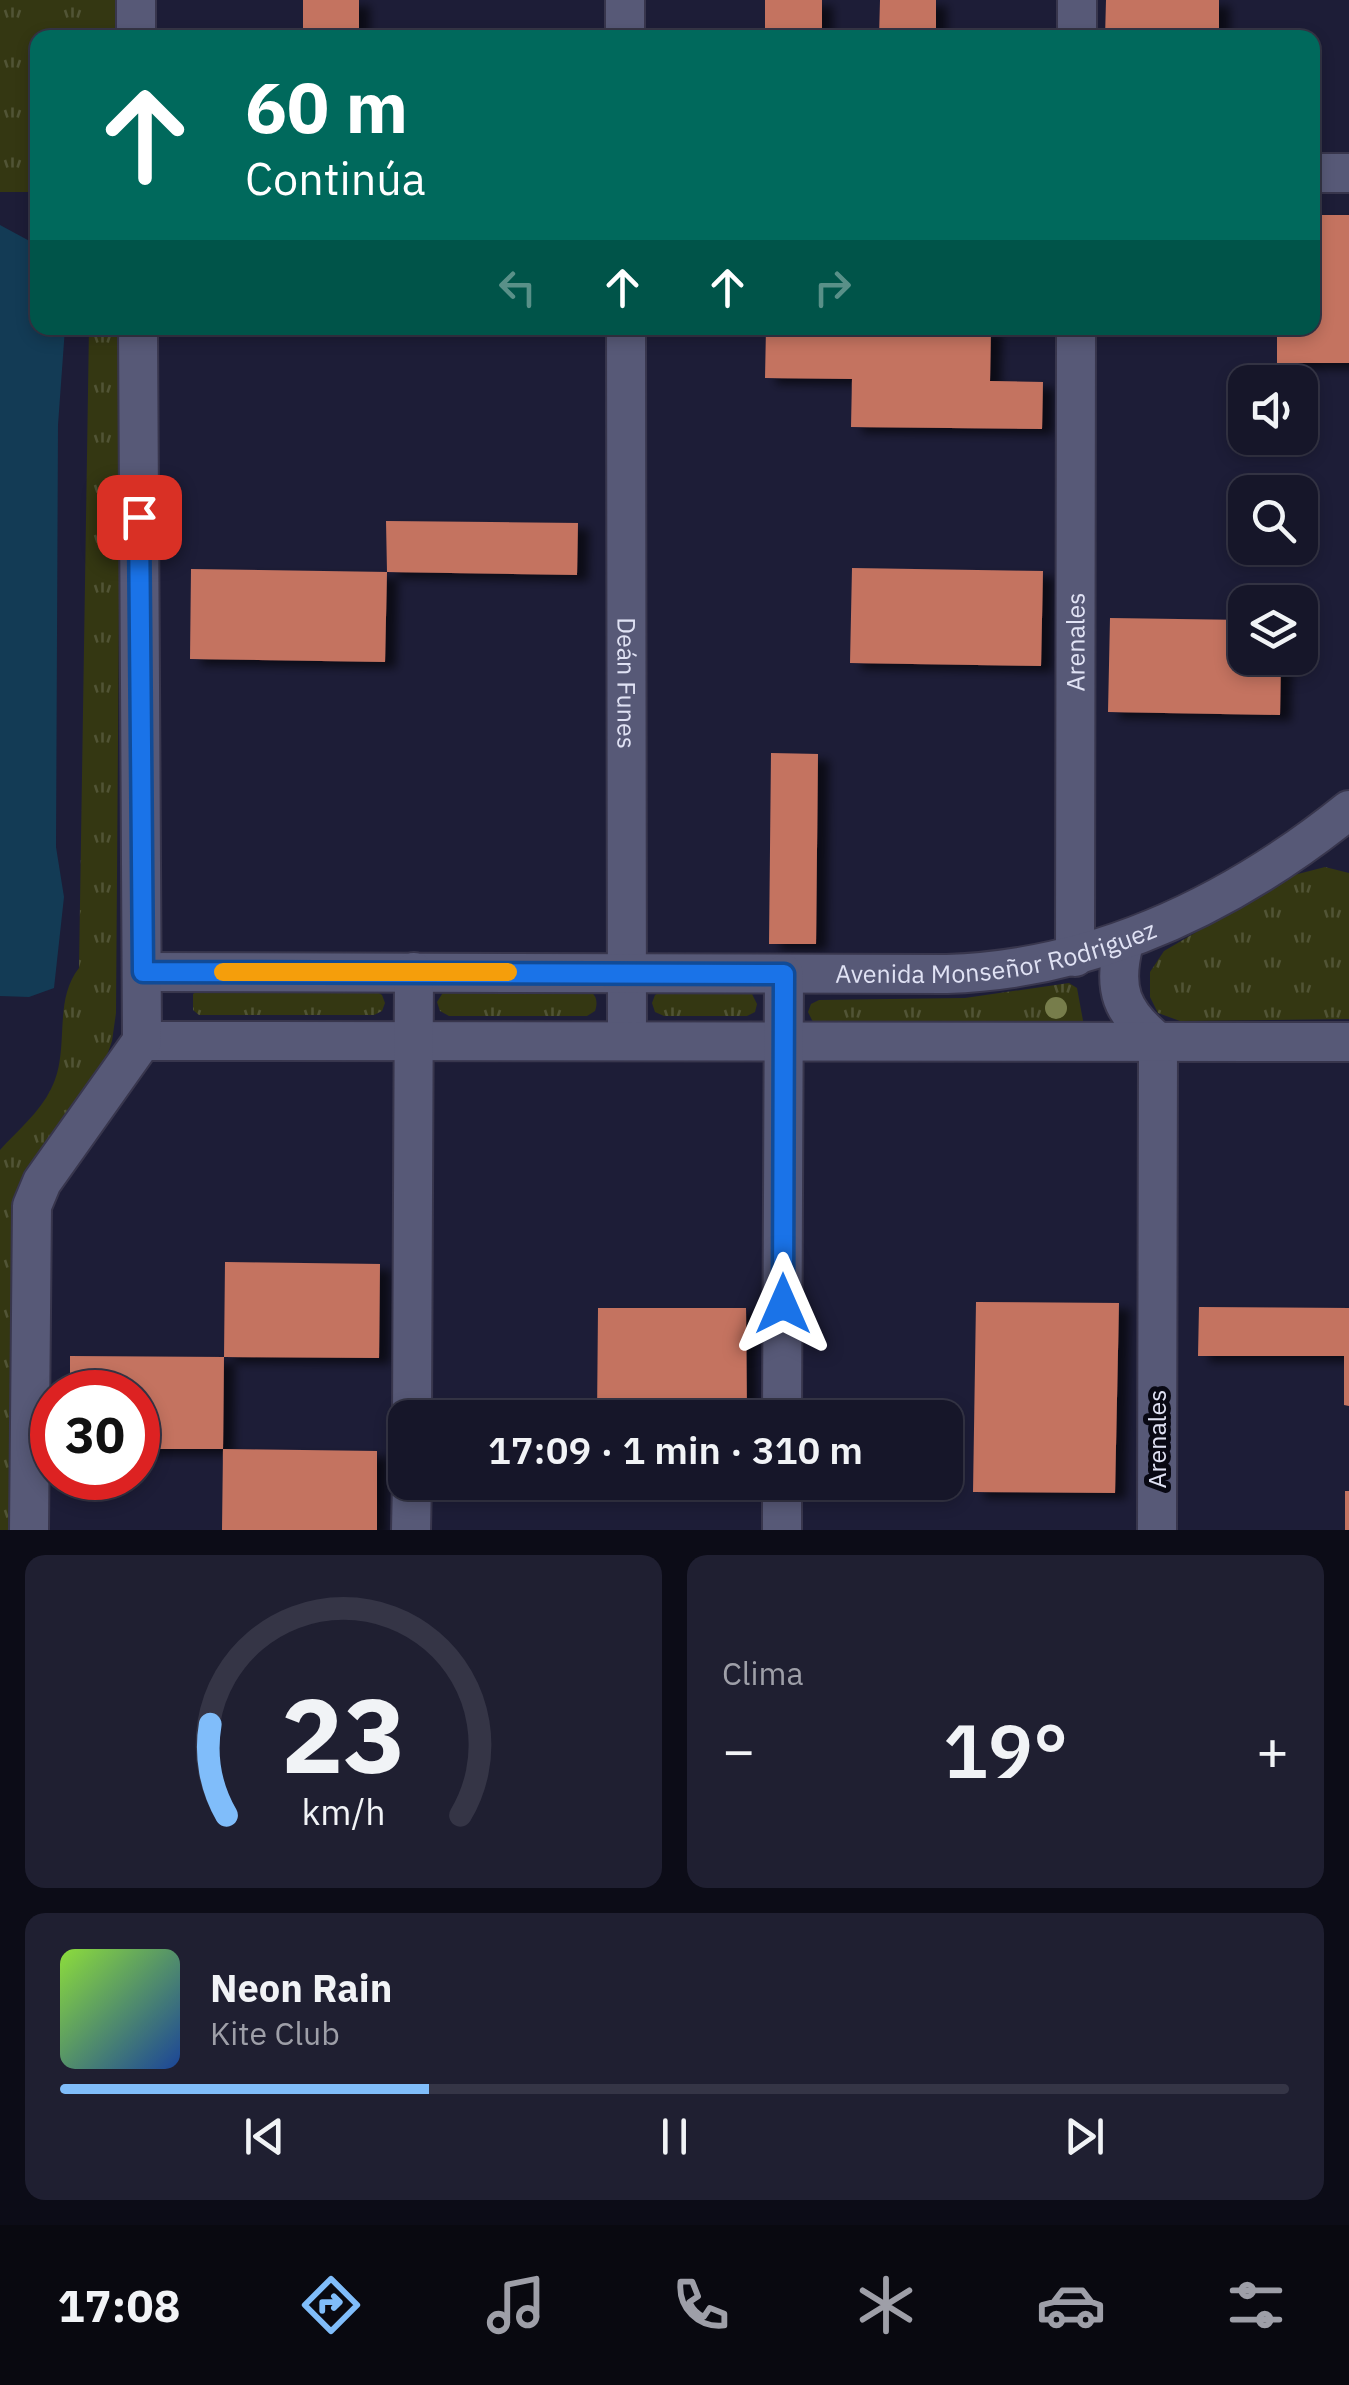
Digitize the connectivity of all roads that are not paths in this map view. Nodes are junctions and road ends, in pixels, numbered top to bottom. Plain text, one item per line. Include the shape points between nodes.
1 (136, 0) edge
2 (626, 0) edge
3 (1077, 0) edge
4 (136, 30) edge
5 (626, 30) edge
6 (1077, 30) edge
7 (1349, 172) edge
8 (1320, 173) edge
9 (138, 335) edge
10 (626, 335) edge
11 (1076, 335) edge
12 (1337, 828) edge
13 (1124, 942) junction
14 (1075, 957) junction
15 (143, 972) junction
16 (414, 972) junction
17 (627, 973) junction
18 (784, 974) junction
19 (142, 1041) junction
20 (627, 1041) junction
21 (783, 1041) junction
22 (415, 1042) junction
23 (1158, 1042) junction
24 (1349, 1042) edge
25 (412, 1400) edge
26 (782, 1400) edge
27 (412, 1500) edge
28 (782, 1500) edge
29 (29, 1530) edge
30 (411, 1530) edge
31 (782, 1530) edge
32 (1157, 1530) edge

1 - 4 street
2 - 5 street
3 - 6 street
7 - 8 street
9 - 15 street
10 - 17 street, Deán Funes
11 - 14 street, Arenales
12 - 13 street, Avenida Monseñor Rodriguez via 1214,901
13 - 14 street, Avenida Monseñor Rodriguez
13 - 23 street via 1118,984 1124,1006
14 - 18 street, Avenida Monseñor Rodriguez via 984,973
15 - 16 street, Avenida Monseñor Rodriguez
15 - 19 street
16 - 17 street, Avenida Monseñor Rodriguez
16 - 22 street
17 - 18 street, Avenida Monseñor Rodriguez
17 - 20 street, Deán Funes
18 - 21 street
19 - 22 street
19 - 29 street via 32,1206
20 - 21 street
20 - 22 street
21 - 23 street
21 - 26 street
22 - 25 street
23 - 24 street
23 - 32 street, Arenales
27 - 30 street
28 - 31 street

